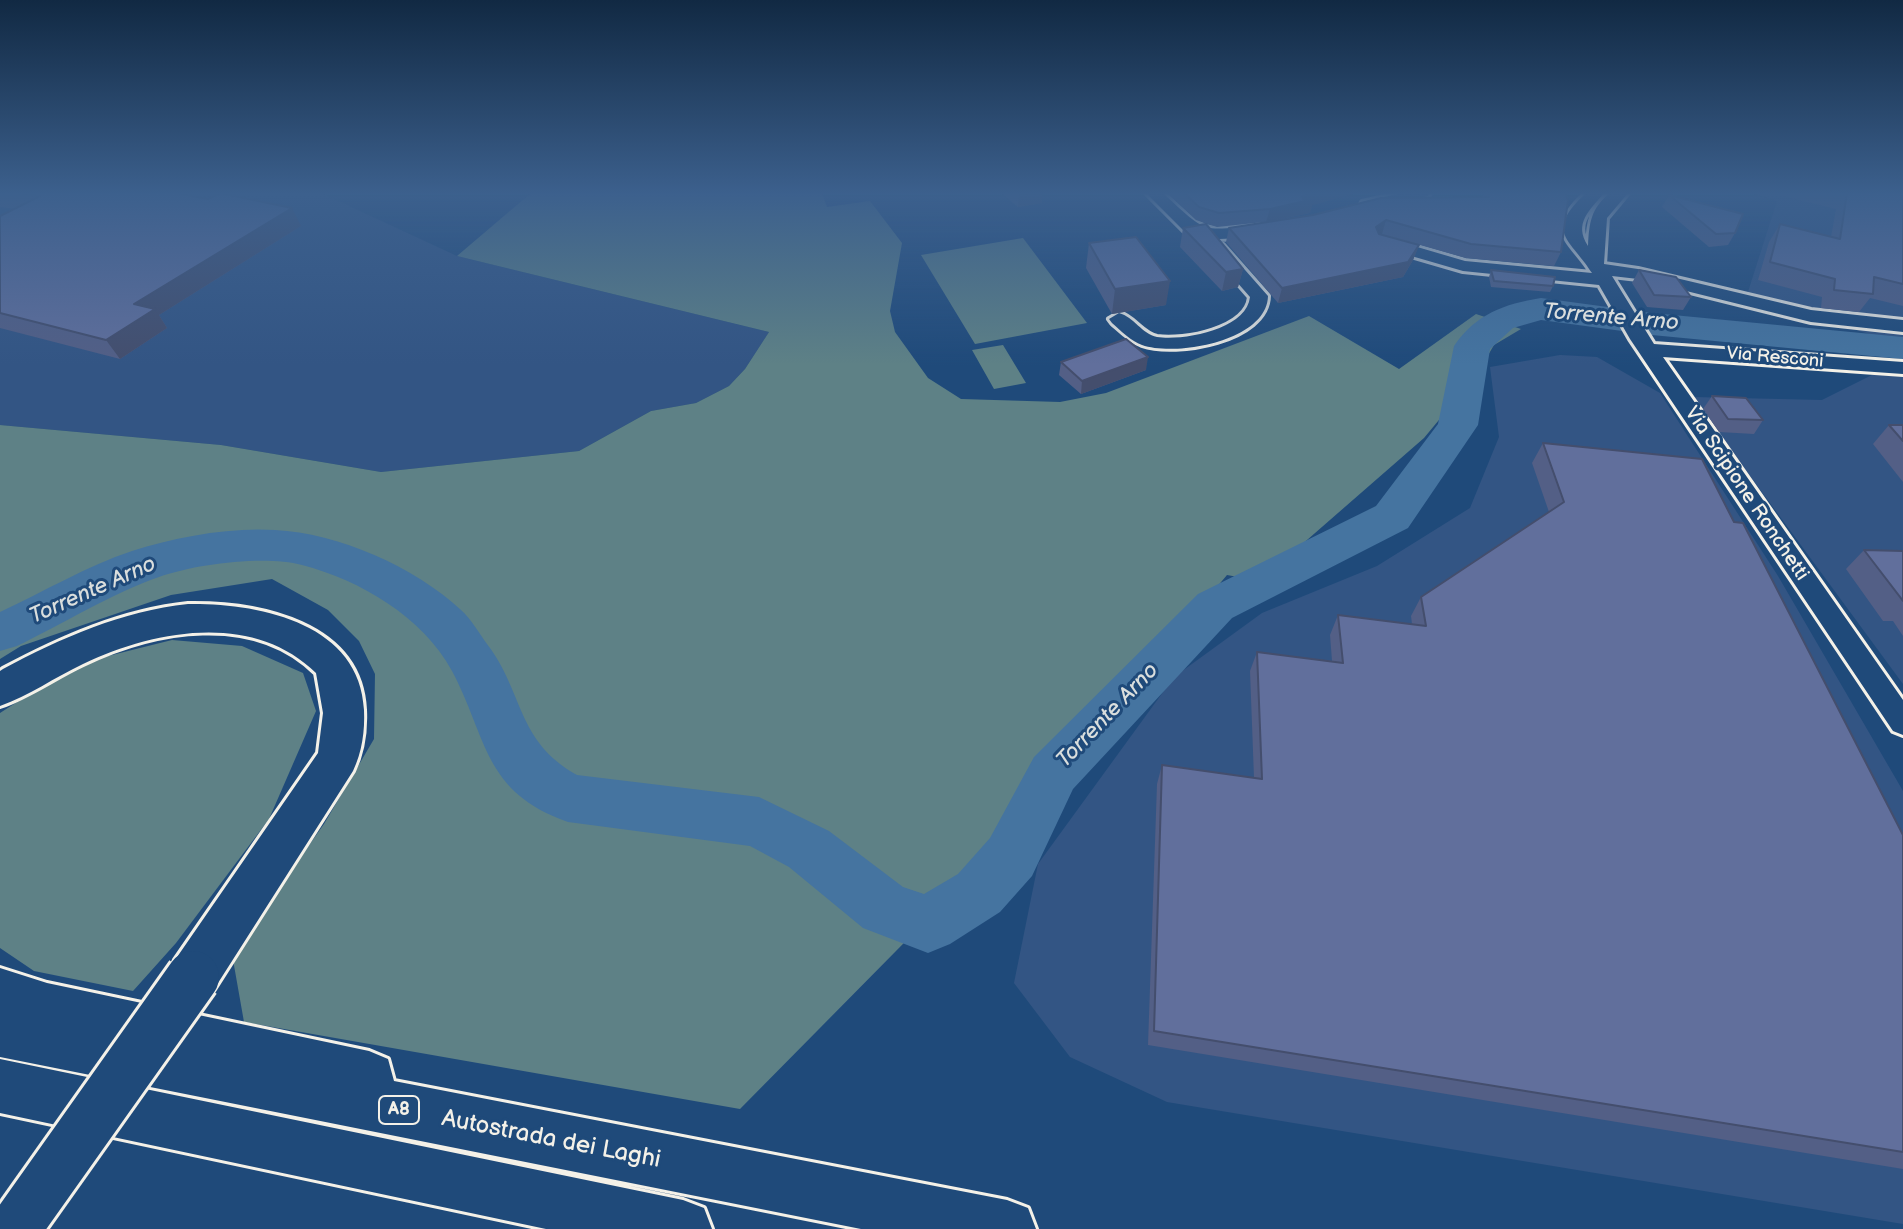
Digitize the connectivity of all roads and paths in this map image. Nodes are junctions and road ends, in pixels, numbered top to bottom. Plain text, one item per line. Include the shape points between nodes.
1 (1219, 250) edge
2 (1411, 250) edge
3 (1581, 250) edge
4 (1598, 250) edge
5 (1598, 270) junction
6 (1119, 319) dead end
7 (1903, 326) edge
8 (1644, 345) junction
9 (1903, 368) edge
10 (0, 690) edge
11 (1903, 723) edge
12 (0, 993) edge
13 (0, 1031) edge
14 (0, 1086) edge
15 (798, 1188) junction
16 (16, 1227) edge
17 (683, 1229) edge
18 (1007, 1229) edge

1 - 6 street via 1259,296 1260,304 1246,323 1163,343 1147,341
2 - 5 street via 1463,266
3 - 5 street, Via Scipione Ronchetti
4 - 5 street
5 - 7 street via 1638,274 1811,316
5 - 8 street, Via Scipione Ronchetti
8 - 9 street, Via Resconi
8 - 11 street, Via Scipione Ronchetti
10 - 16 highway, bridge via 44,665 145,625 183,618 247,621 291,635 333,665 347,718 338,758 193,977
12 - 15 highway via 47,1008 444,1094
13 - 15 highway, Autostrada dei Laghi / A8
14 - 17 highway
15 - 18 highway, Autostrada dei Laghi / A8

